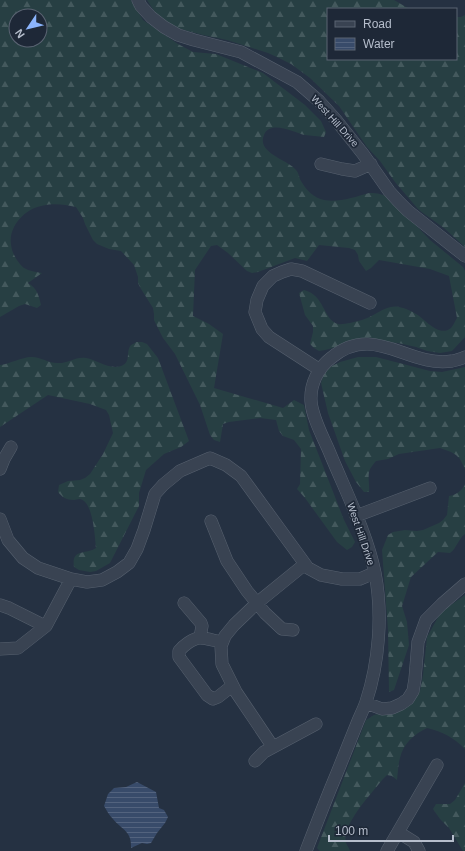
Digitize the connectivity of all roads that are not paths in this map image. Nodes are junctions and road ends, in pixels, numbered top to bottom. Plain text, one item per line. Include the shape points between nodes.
1 (138, 0) edge
2 (321, 164) dead end
3 (371, 164) junction
4 (465, 256) edge
5 (370, 303) dead end
6 (465, 358) edge
7 (320, 370) junction
8 (11, 447) dead end
9 (0, 469) edge
10 (430, 488) dead end
11 (356, 516) junction
12 (0, 519) edge
13 (211, 521) dead end
14 (306, 564) junction
15 (374, 573) junction
16 (71, 579) junction
17 (465, 584) edge
18 (184, 603) dead end
19 (257, 603) junction
20 (0, 605) edge
21 (45, 626) junction
22 (293, 630) dead end
23 (200, 638) junction
24 (222, 642) junction
25 (0, 649) edge
26 (232, 686) junction
27 (366, 703) junction
28 (316, 724) dead end
29 (273, 747) junction
30 (254, 761) dead end
31 (437, 766) dead end
32 (398, 832) junction
33 (306, 851) edge
34 (387, 851) edge
35 (419, 851) edge

1 - 3 street, West Hill Drive via 151,17 178,35 241,52 297,82 336,120
2 - 3 street via 355,171
3 - 4 street, West Hill Drive via 389,191 408,211
5 - 7 street via 302,271 291,269 273,276 263,286 255,312 262,329 269,337
6 - 7 street, West Hill Drive via 443,362 431,361 377,344 362,344 341,350
7 - 11 street, West Hill Drive via 312,390 312,409
8 - 9 street
10 - 11 street
11 - 15 street, West Hill Drive
12 - 16 street via 8,540 23,558 38,568
13 - 19 street via 227,561
14 - 15 street via 308,568 321,575 342,579 360,579
14 - 16 street via 241,476 210,458 180,471 155,494 137,549 128,563 102,580 87,582
14 - 19 street
15 - 27 street, West Hill Drive via 378,601 377,653
16 - 21 street
17 - 27 street via 426,620 418,642 415,679 408,699 392,708 382,709
18 - 23 street via 201,622
19 - 22 street via 282,629
19 - 24 street via 234,625
20 - 21 street
21 - 25 street via 18,648
23 - 24 street
23 - 26 street via 181,648 179,657 207,695 213,699
24 - 26 street via 222,664
26 - 29 street
27 - 33 street, West Hill Drive
28 - 29 street
29 - 30 street
31 - 32 street
32 - 34 street
32 - 35 street via 414,842

